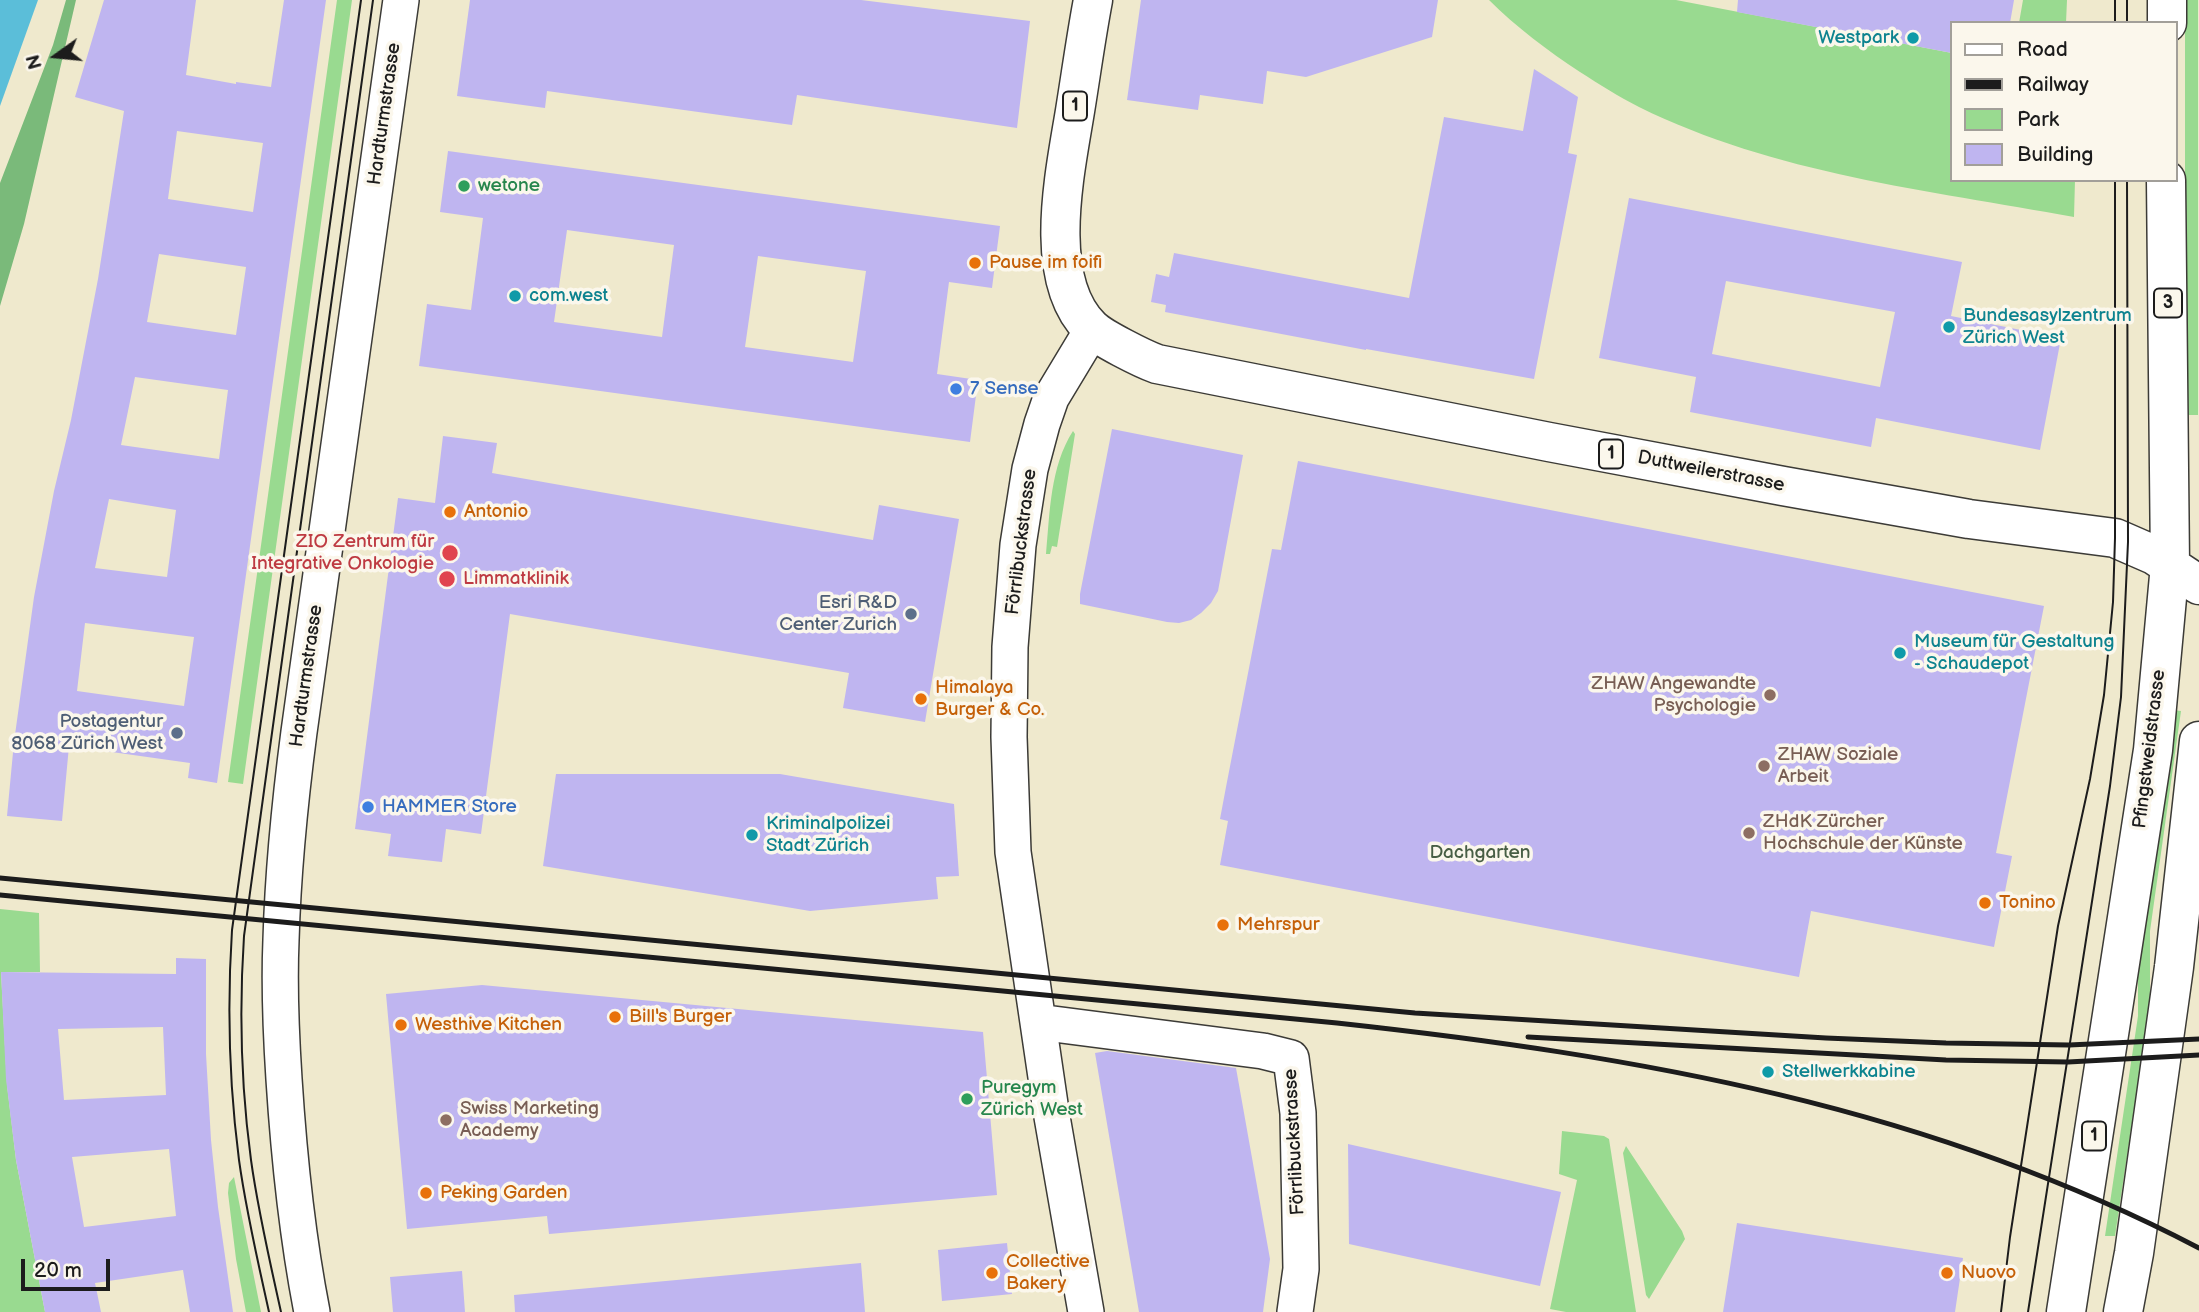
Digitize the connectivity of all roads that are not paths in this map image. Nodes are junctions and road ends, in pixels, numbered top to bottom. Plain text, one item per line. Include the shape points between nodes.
1 (401, 0) edge
2 (1093, 0) edge
3 (2167, 0) edge
4 (2167, 21) edge
5 (2166, 182) edge
6 (1092, 330) junction
7 (2184, 575) edge
8 (2199, 741) edge
9 (2196, 807) edge
10 (1038, 1022) junction
11 (312, 1312) edge
12 (1087, 1312) edge
13 (1295, 1312) edge
14 (2066, 1312) edge
15 (2123, 1312) edge

1 - 11 street, Hardturmstrasse via 299,732 284,874 282,1039 289,1157
2 - 6 main road, 1 via 1060,212 1061,256 1069,289
3 - 4 main road
5 - 7 main road, Pfingstweidstrasse / 3
6 - 7 main road, Duttweilerstrasse / 1 via 1157,364 1783,486 1969,519 2115,538
6 - 10 street, Förrlibuckstrasse via 1051,398 1030,469 1010,647 1013,841
7 - 14 main road, Pfingstweidstrasse / 1
8 - 9 main road
9 - 15 main road
10 - 12 street, Förrlibuckstrasse
10 - 13 street, Förrlibuckstrasse via 1291,1058 1301,1269

